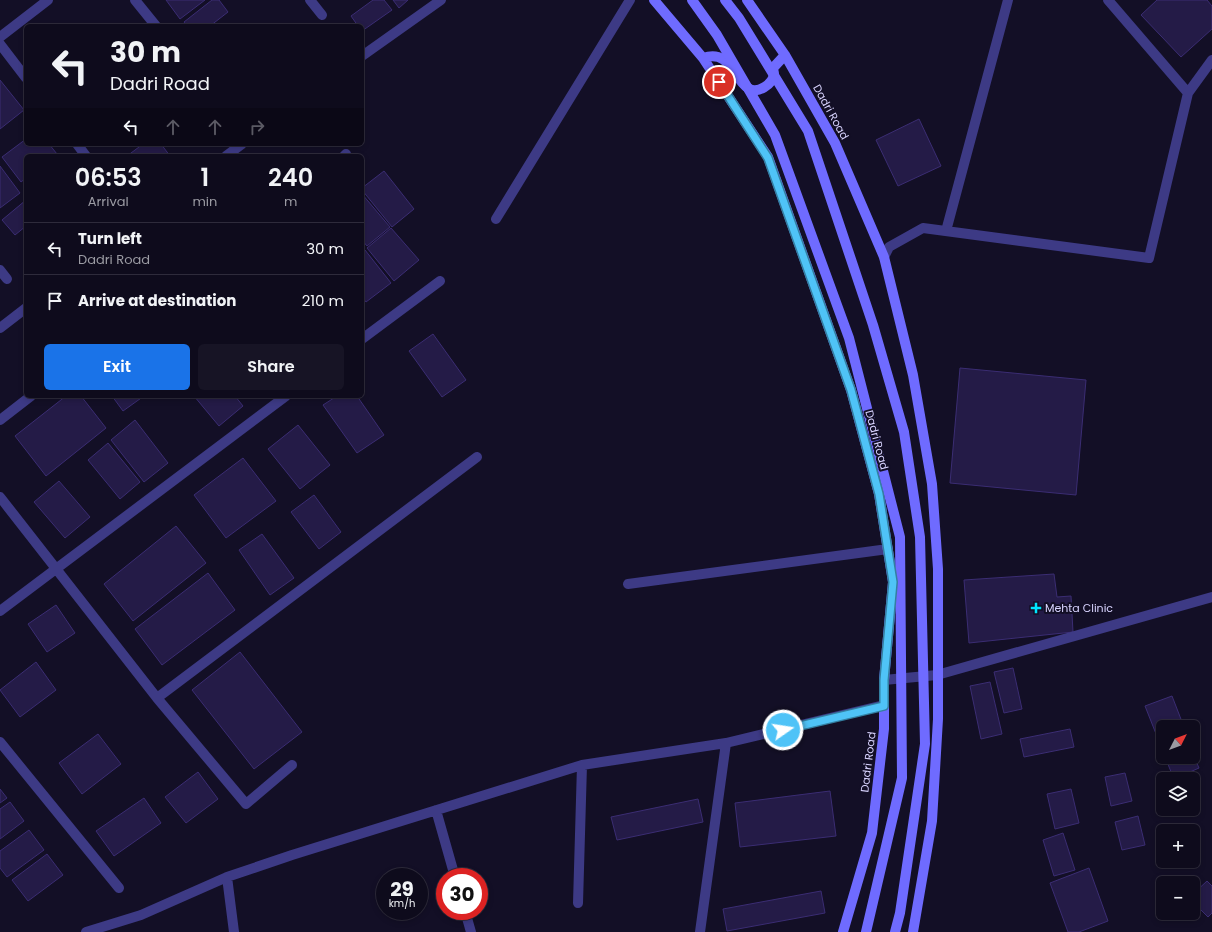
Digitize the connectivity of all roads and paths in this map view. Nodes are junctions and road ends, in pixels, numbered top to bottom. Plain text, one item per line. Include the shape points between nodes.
1 (48, 0) edge
2 (135, 0) edge
3 (310, 0) edge
4 (441, 0) edge
5 (630, 0) edge
6 (654, 0) edge
7 (692, 0) edge
8 (725, 0) edge
9 (747, 0) edge
10 (1008, 0) edge
11 (1108, 0) edge
12 (322, 15) dead end
13 (154, 24) edge
14 (0, 37) edge
15 (0, 44) edge
16 (364, 55) edge
17 (785, 55) junction
18 (703, 58) junction
19 (1212, 60) edge
20 (24, 75) edge
21 (1188, 93) junction
22 (239, 146) edge
23 (229, 154) edge
24 (496, 219) dead end
25 (946, 231) junction
26 (884, 257) junction
27 (0, 270) edge
28 (7, 280) dead end
29 (440, 281) dead end
30 (24, 310) edge
31 (0, 328) edge
32 (364, 338) edge
33 (28, 398) edge
34 (283, 398) edge
35 (0, 420) edge
36 (477, 457) dead end
37 (0, 497) edge
38 (888, 549) junction
39 (56, 569) junction
40 (628, 584) dead end
41 (1212, 597) edge
42 (0, 611) edge
43 (937, 675) junction
44 (884, 680) junction
45 (157, 698) junction
46 (884, 706) junction
47 (0, 742) edge
48 (726, 743) junction
49 (292, 765) dead end
50 (582, 765) junction
51 (436, 810) junction
52 (452, 868) edge
53 (227, 877) junction
54 (119, 888) dead end
55 (578, 903) dead end
56 (468, 920) edge
57 (86, 932) edge
58 (234, 932) edge
59 (471, 932) edge
60 (700, 932) edge
61 (844, 932) edge
62 (866, 932) edge
63 (895, 932) edge
64 (913, 932) edge

1 - 14 street
2 - 13 street
3 - 12 street
4 - 16 street
5 - 24 street
6 - 18 main road, Dadri Road
7 - 62 main road, bridge via 717,35 775,135 849,338 900,537 902,778
8 - 63 main road, bridge via 739,18 808,131 873,325 904,432 920,537 925,744
9 - 17 main road, Dadri Road
10 - 25 street
11 - 21 street
15 - 20 street
17 - 18 main road via 773,68 773,76 769,83 754,90 747,88 722,58
17 - 26 main road, Dadri Road via 835,143
18 - 38 main road, Dadri Road via 768,158 851,390 879,494
19 - 21 street
21 - 25 street via 1149,258
22 - 23 street
25 - 26 street via 923,228 889,247
26 - 43 main road, Dadri Road via 913,375 932,484 938,569
27 - 28 street
29 - 32 street
30 - 31 street
33 - 35 street
34 - 39 street
36 - 45 street
37 - 39 street
38 - 40 street
38 - 44 main road, Dadri Road via 893,582
39 - 42 street
39 - 45 street
41 - 43 street
43 - 44 street
43 - 64 main road, Dadri Road via 938,719 932,821
44 - 46 main road, Dadri Road
45 - 49 street via 246,804
46 - 48 street
46 - 61 main road, Dadri Road via 884,729 872,834
47 - 54 street
48 - 50 street
48 - 60 street
50 - 51 street
50 - 55 street
51 - 52 street
51 - 53 street
53 - 57 street via 140,915
53 - 58 street
56 - 59 street

